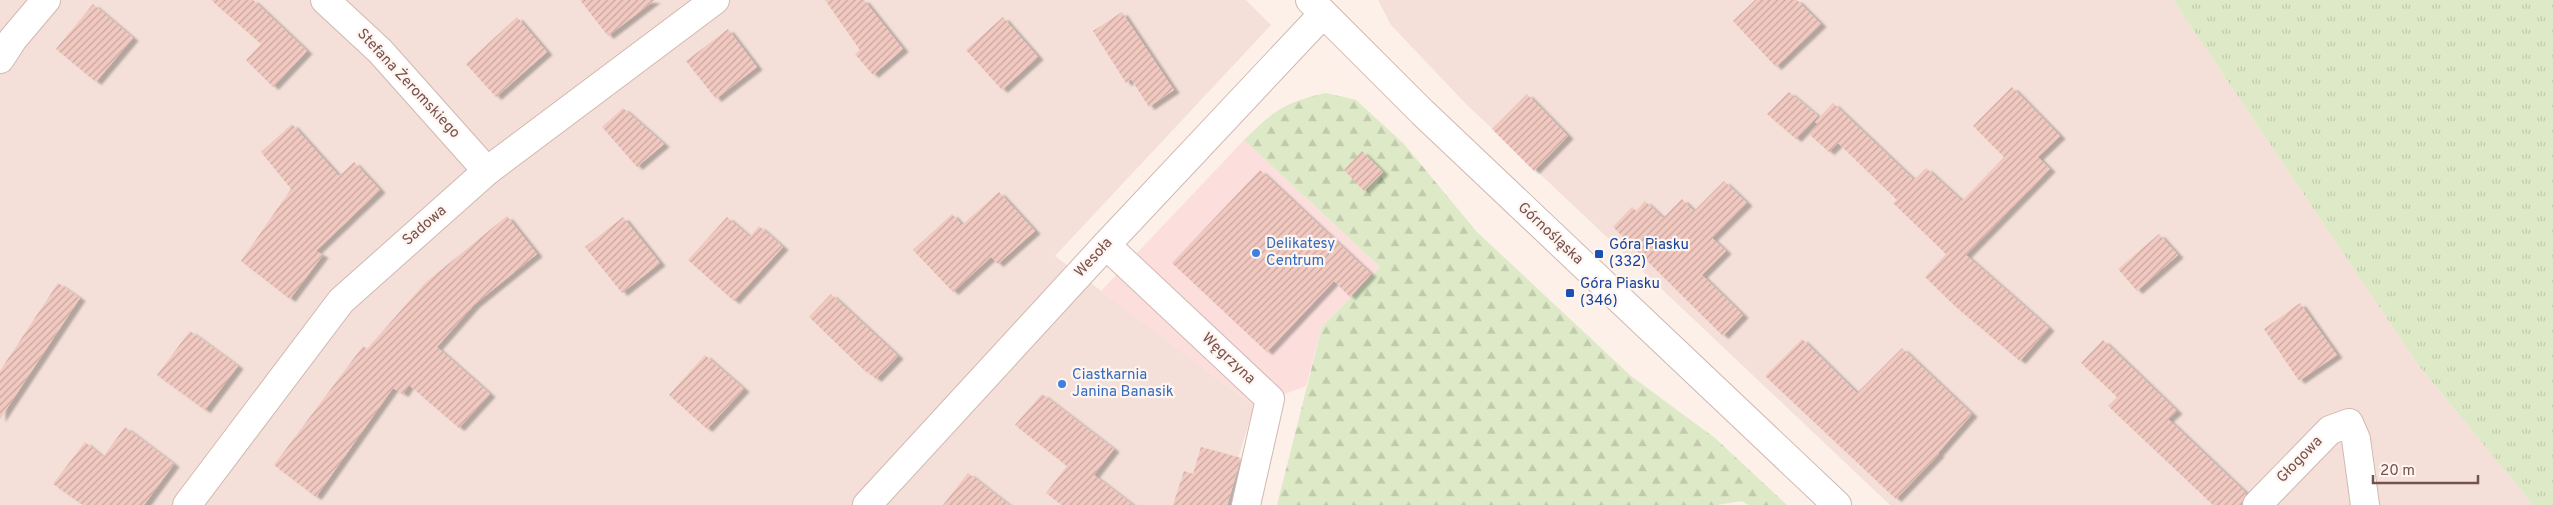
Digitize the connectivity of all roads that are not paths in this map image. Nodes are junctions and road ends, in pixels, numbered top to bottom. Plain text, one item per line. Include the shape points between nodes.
1 (46, 0) edge
2 (326, 0) edge
3 (715, 0) edge
4 (1320, 5) edge
5 (0, 60) edge
6 (487, 171) junction
7 (1106, 245) junction
8 (187, 505) edge
9 (867, 505) edge
10 (1246, 505) edge
11 (1837, 505) edge
12 (2257, 505) edge
13 (2365, 505) edge

1 - 5 street
2 - 6 street, Stefana Żeromskiego via 380,50
3 - 6 street, Sadowa
4 - 7 street, Wesoła
4 - 11 street, Górnośląska via 1498,185
6 - 8 street, Sadowa via 340,301
7 - 9 street, Wesoła
7 - 10 street, Węgrzyna via 1270,399
12 - 13 street, Głogowa via 2330,430 2349,423 2356,439

